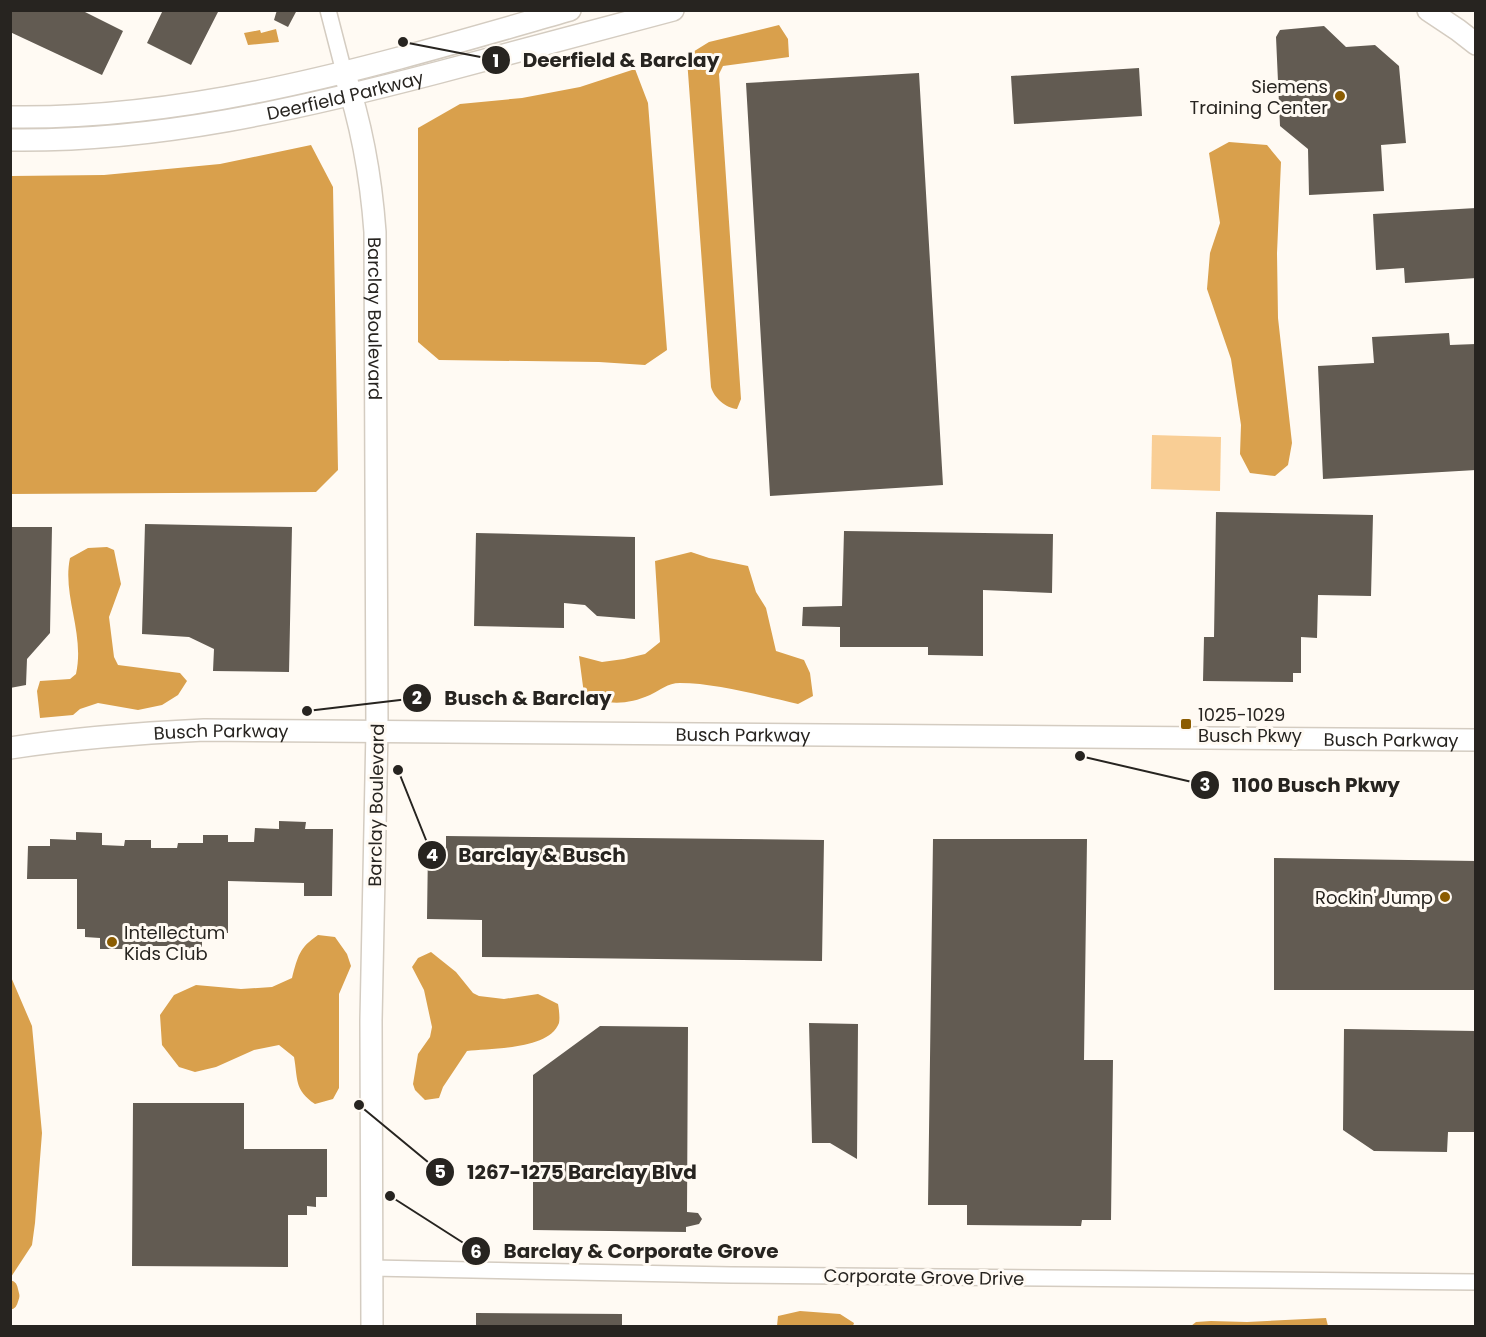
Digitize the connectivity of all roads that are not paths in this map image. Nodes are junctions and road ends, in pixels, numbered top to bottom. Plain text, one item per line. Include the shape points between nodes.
1 (328, 10) edge
2 (570, 10) edge
3 (674, 10) edge
4 (1428, 10) edge
5 (1476, 44) edge
6 (344, 72) junction
7 (352, 95) junction
8 (10, 117) edge
9 (10, 140) edge
10 (377, 730) junction
11 (1476, 740) edge
12 (10, 748) edge
13 (372, 1268) junction
14 (1476, 1282) edge
15 (372, 1326) edge

1 - 6 street, Deerfield Parkway
2 - 6 street, Deerfield Parkway
3 - 7 street, Deerfield Parkway
4 - 5 street
6 - 7 street, Barclay Boulevard
6 - 8 street, Deerfield Parkway via 172,107 93,115
7 - 9 street, Deerfield Parkway via 240,120 138,135
7 - 10 street, Barclay Boulevard via 365,145 375,232
10 - 11 street, Busch Parkway
10 - 12 street, Busch Parkway via 142,733
10 - 13 street, Barclay Boulevard via 371,1020
13 - 14 street, Corporate Grove Drive via 764,1276
13 - 15 street, Barclay Boulevard

